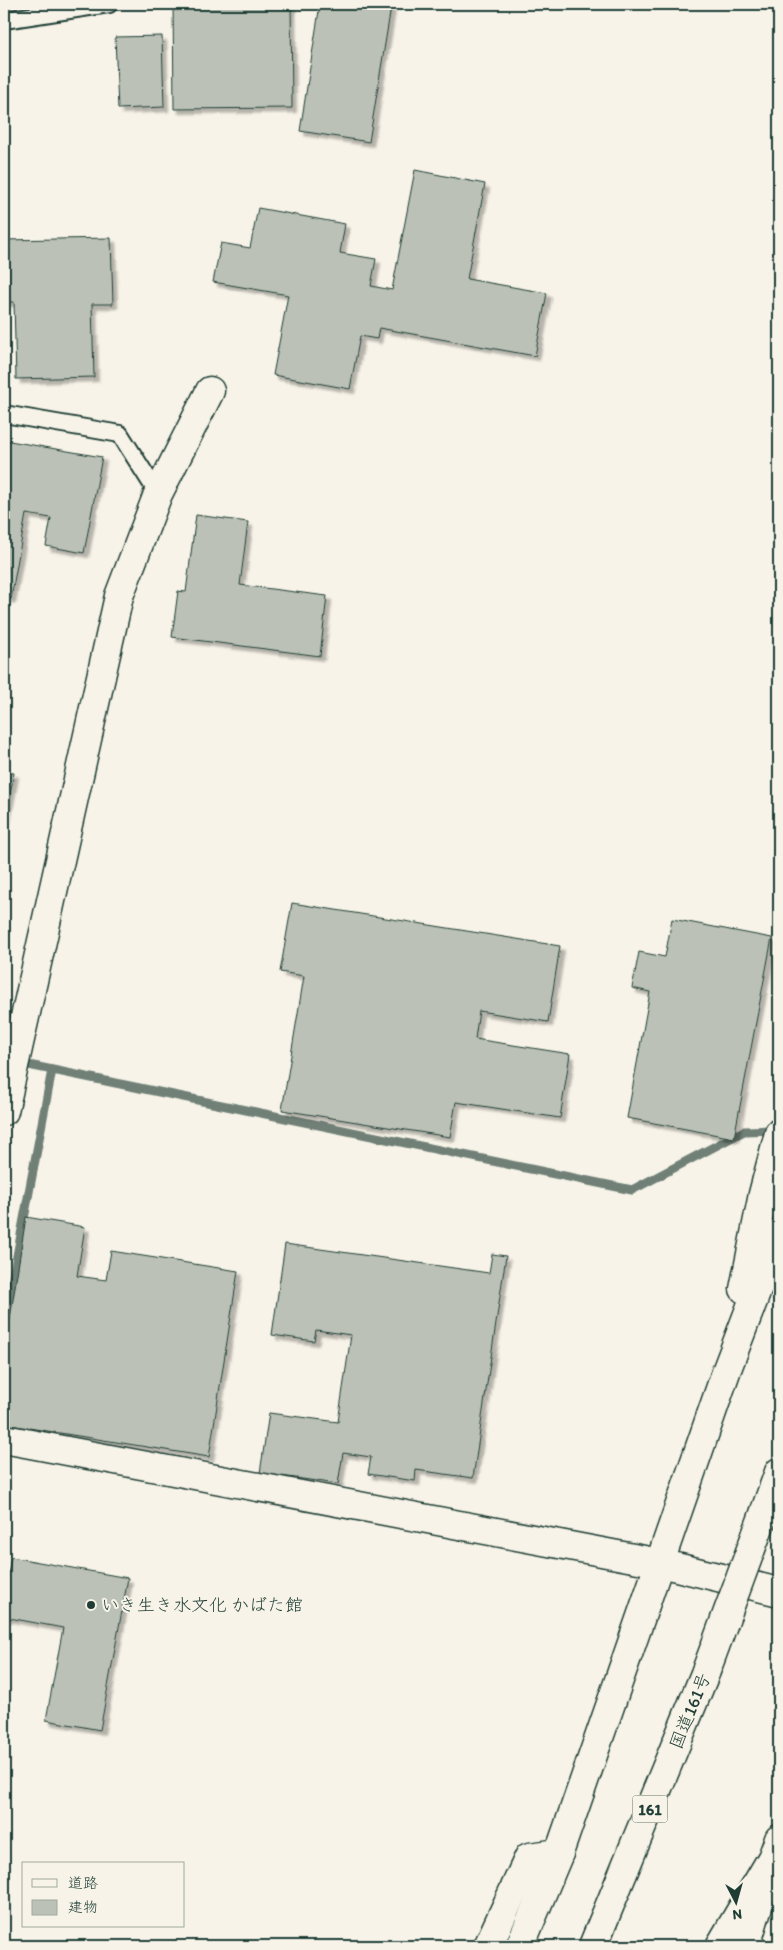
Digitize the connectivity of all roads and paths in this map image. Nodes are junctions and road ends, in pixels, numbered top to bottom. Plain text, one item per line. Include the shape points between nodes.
1 (109, 4) edge
2 (4, 20) edge
3 (210, 391) dead end
4 (4, 414) edge
5 (158, 494) junction
6 (4, 1111) edge
7 (777, 1141) edge
8 (779, 1233) edge
9 (727, 1369) junction
10 (4, 1440) edge
11 (779, 1472) edge
12 (660, 1563) junction
13 (779, 1592) edge
14 (776, 1849) edge
15 (559, 1853) junction
16 (488, 1946) edge
17 (520, 1946) edge
18 (592, 1946) edge
19 (720, 1946) edge
20 (746, 1946) edge

1 - 2 lane
3 - 5 main road
4 - 5 lane via 120,434
5 - 6 main road via 119,596
7 - 9 main road
8 - 9 main road
9 - 12 main road
10 - 12 main road
11 - 18 main road, 国道161号 / 161, bridge via 706,1671
12 - 13 main road
12 - 15 main road
14 - 19 main road
14 - 20 main road
15 - 16 main road via 529,1857
15 - 17 main road

